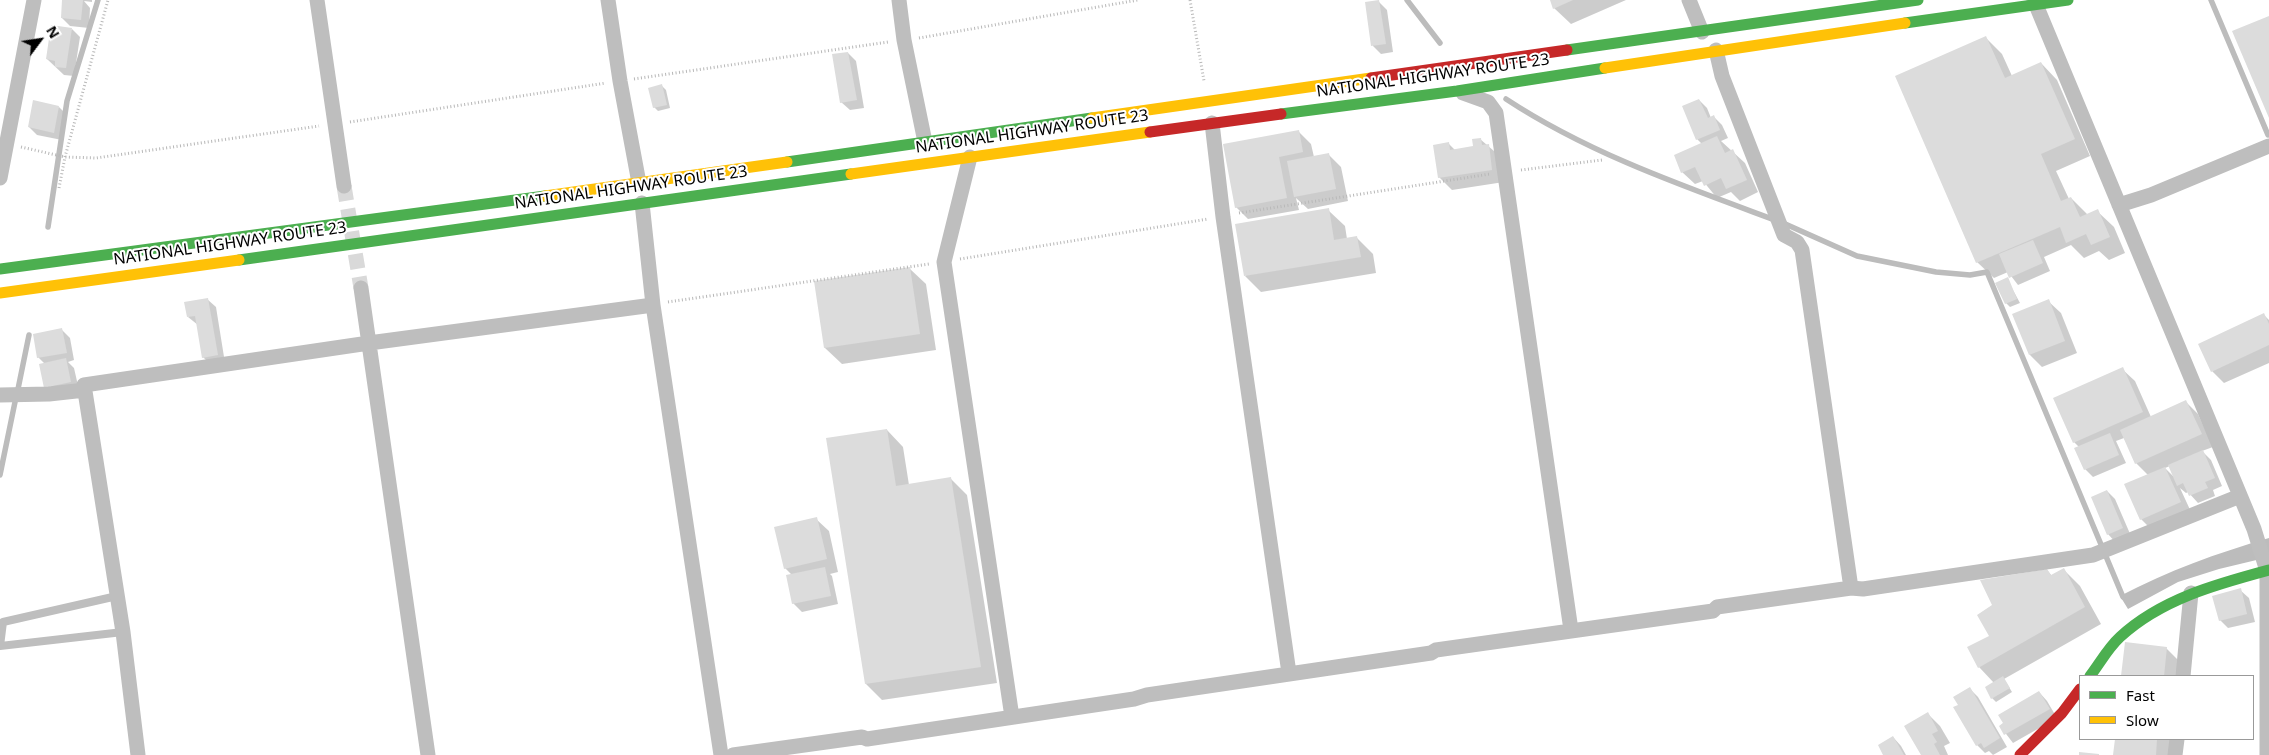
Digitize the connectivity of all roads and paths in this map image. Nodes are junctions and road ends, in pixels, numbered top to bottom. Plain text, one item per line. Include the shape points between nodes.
1 (34, 0) edge
2 (108, 0) edge
3 (317, 0) edge
4 (608, 0) edge
5 (898, 0) edge
6 (1138, 0) edge
7 (1190, 0) edge
8 (1689, 0) edge
9 (1918, 0) edge
10 (2068, 0) edge
11 (2035, 2) edge
12 (1702, 32) junction
13 (904, 40) junction
14 (1716, 50) junction
15 (620, 81) junction
16 (1457, 91) junction
17 (1208, 102) junction
18 (1212, 123) junction
19 (335, 124) junction
20 (925, 142) junction
21 (7, 144) junction
22 (2269, 146) edge
23 (65, 156) junction
24 (970, 157) junction
25 (1602, 160) dead end
26 (1504, 172) junction
27 (0, 178) edge
28 (639, 183) junction
29 (344, 186) tunnel mouth
30 (59, 188) dead end
31 (642, 203) junction
32 (2119, 206) junction
33 (1223, 217) junction
34 (944, 262) junction
35 (0, 269) edge
36 (361, 288) tunnel mouth
37 (0, 292) edge
38 (653, 304) junction
39 (369, 343) junction
40 (85, 390) junction
41 (0, 394) edge
42 (2240, 496) junction
43 (2268, 570) edge
44 (1852, 588) junction
45 (2191, 593) junction
46 (117, 596) junction
47 (1571, 630) junction
48 (123, 632) junction
49 (1289, 673) junction
50 (2091, 675) edge
51 (2183, 675) edge
52 (2079, 690) edge
53 (1012, 716) junction
54 (2177, 740) edge
55 (138, 755) edge
56 (428, 755) edge
57 (721, 755) edge
58 (733, 755) edge
59 (2020, 755) edge
60 (2175, 755) edge
61 (2267, 755) edge

1 - 21 street
2 - 23 path
3 - 19 street
4 - 15 street
5 - 13 street
6 - 13 path
7 - 17 path
8 - 12 street
9 - 12 main road, NATIONAL HIGHWAY ROUTE 23
10 - 11 main road, NATIONAL HIGHWAY ROUTE 23
11 - 14 main road, NATIONAL HIGHWAY ROUTE 23
11 - 32 street
12 - 17 main road, NATIONAL HIGHWAY ROUTE 23
13 - 15 path
13 - 20 street
14 - 16 main road, NATIONAL HIGHWAY ROUTE 23
14 - 44 street via 1722,76 1784,235 1798,242 1802,250
15 - 19 path
15 - 28 street
16 - 18 main road, NATIONAL HIGHWAY ROUTE 23
16 - 26 street via 1488,102 1496,113
17 - 20 main road, NATIONAL HIGHWAY ROUTE 23
18 - 24 main road, NATIONAL HIGHWAY ROUTE 23
18 - 33 street
19 - 23 path via 96,158
19 - 29 street
20 - 28 main road, NATIONAL HIGHWAY ROUTE 23
21 - 23 path
21 - 27 street
22 - 32 street
23 - 30 path
24 - 31 main road, NATIONAL HIGHWAY ROUTE 23
24 - 34 street
25 - 26 path
26 - 33 path
26 - 47 street
28 - 35 main road, NATIONAL HIGHWAY ROUTE 23
31 - 37 main road, NATIONAL HIGHWAY ROUTE 23
31 - 38 street
32 - 42 street
33 - 34 path
33 - 49 street
34 - 38 path
34 - 53 street
36 - 39 street
38 - 39 street
38 - 57 street
39 - 40 street via 84,385
39 - 56 street
40 - 41 street via 40,395
40 - 46 street
42 - 43 street
42 - 44 street via 2104,551 1863,589
43 - 45 main road
43 - 61 street
44 - 47 street
45 - 50 main road via 2150,613 2119,638
45 - 51 street
46 - 48 street
46 - 48 lane via 3,622 0,646
47 - 49 street via 1436,650 1431,654
48 - 55 street
49 - 53 street
52 - 59 main road via 2062,713
53 - 58 street via 867,739
54 - 60 street

